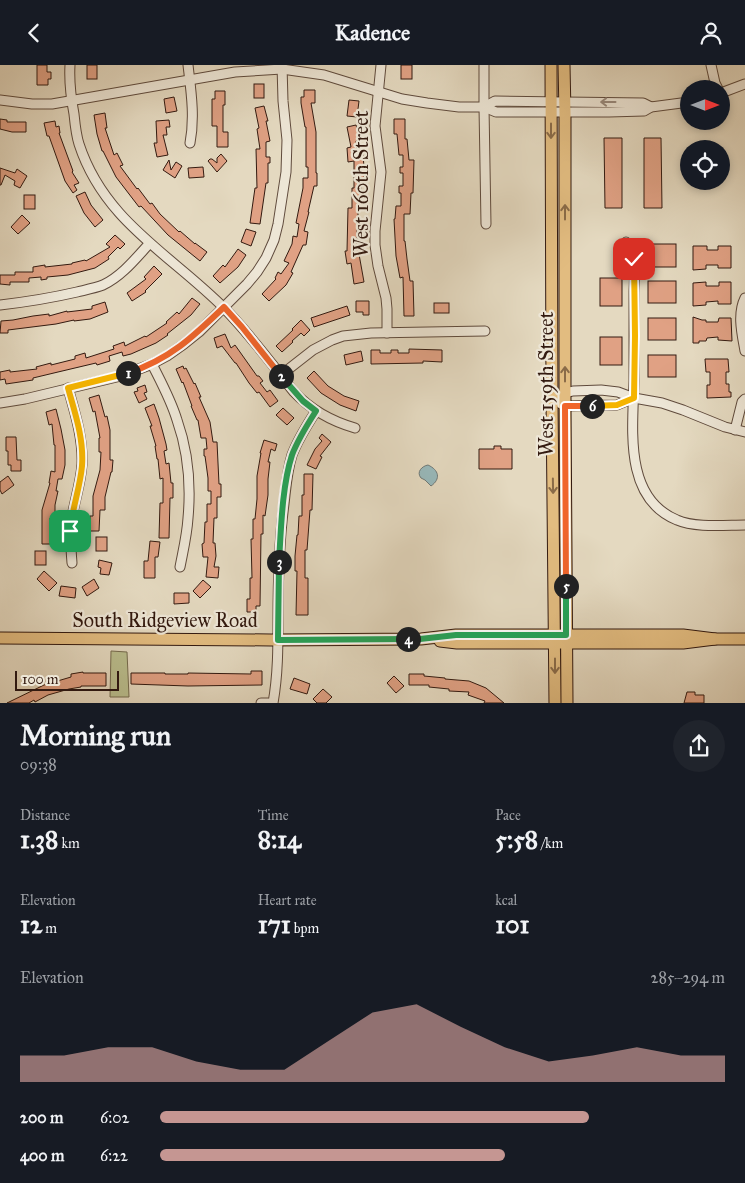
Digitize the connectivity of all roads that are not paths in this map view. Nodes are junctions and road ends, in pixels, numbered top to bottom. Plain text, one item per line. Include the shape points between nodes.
1 (70, 65) edge
2 (188, 65) edge
3 (381, 65) edge
4 (484, 65) edge
5 (551, 65) edge
6 (564, 65) edge
7 (710, 65) edge
8 (282, 67) edge
9 (189, 79) junction
10 (714, 80) edge
11 (745, 84) edge
12 (730, 90) edge
13 (379, 92) junction
14 (0, 100) edge
15 (72, 100) junction
16 (680, 103) edge
17 (484, 107) junction
18 (551, 107) junction
19 (565, 107) junction
20 (190, 143) dead end
21 (486, 224) dead end
22 (626, 242) dead end
23 (150, 244) junction
24 (745, 298) edge
25 (0, 305) edge
26 (224, 307) junction
27 (485, 331) dead end
28 (387, 333) junction
29 (745, 351) edge
30 (152, 364) junction
31 (281, 375) junction
32 (68, 388) junction
33 (565, 393) junction
34 (634, 398) junction
35 (745, 399) edge
36 (552, 401) junction
37 (0, 403) edge
38 (565, 406) junction
39 (316, 411) junction
40 (355, 428) dead end
41 (735, 430) junction
42 (745, 432) edge
43 (745, 525) edge
44 (72, 563) dead end
45 (180, 567) dead end
46 (0, 638) edge
47 (560, 639) junction
48 (745, 639) edge
49 (278, 640) junction
50 (261, 703) edge
51 (268, 703) edge
52 (273, 703) edge
53 (555, 703) edge
54 (567, 703) edge

1 - 15 street
2 - 9 street
3 - 13 street, West 160th Street
4 - 17 street
5 - 18 main road, West 159th Street
6 - 19 main road, West 159th Street
7 - 10 street
8 - 9 street
8 - 13 street via 324,75
8 - 26 street via 288,152 274,241 257,272
9 - 15 street
9 - 20 street
11 - 12 street
13 - 17 street via 427,103
13 - 28 street, West 160th Street via 375,126 381,182 375,245 386,303
14 - 15 street via 32,104
15 - 23 street via 79,144 98,186
16 - 19 street via 644,111
17 - 18 street via 495,101
17 - 21 street
18 - 19 street
18 -> 36 main road, West 159th Street
33 -> 19 main road, West 159th Street
22 - 34 street via 634,259
23 - 25 street via 128,267 103,285
23 - 26 street
24 - 29 street via 741,311
26 - 30 street via 184,345
26 - 31 street
27 - 28 street
28 - 31 street via 355,334 332,340
30 - 32 street
30 - 45 street via 177,420 189,479 188,518
31 - 39 street
32 - 37 street
32 - 44 street via 82,450 71,525
33 - 34 street via 601,390
33 - 36 street
33 - 38 main road, West 159th Street
34 - 38 street via 617,405
34 - 41 street via 662,403
34 - 43 street via 633,451 645,492 652,502 666,515 688,524
35 - 41 street
36 - 38 street
36 -> 47 main road, West 159th Street
38 - 47 main road, West 159th Street
39 - 40 street
39 - 49 street via 297,443 286,481 278,563
41 - 42 street
46 - 49 main road, South Ridgeview Road
47 - 48 main road, South Ridgeview Road via 684,643
47 - 49 main road, South Ridgeview Road via 457,643 420,639
47 -> 53 main road, West 159th Street
47 - 54 main road, West 159th Street
49 - 52 street via 278,675
50 - 51 street

